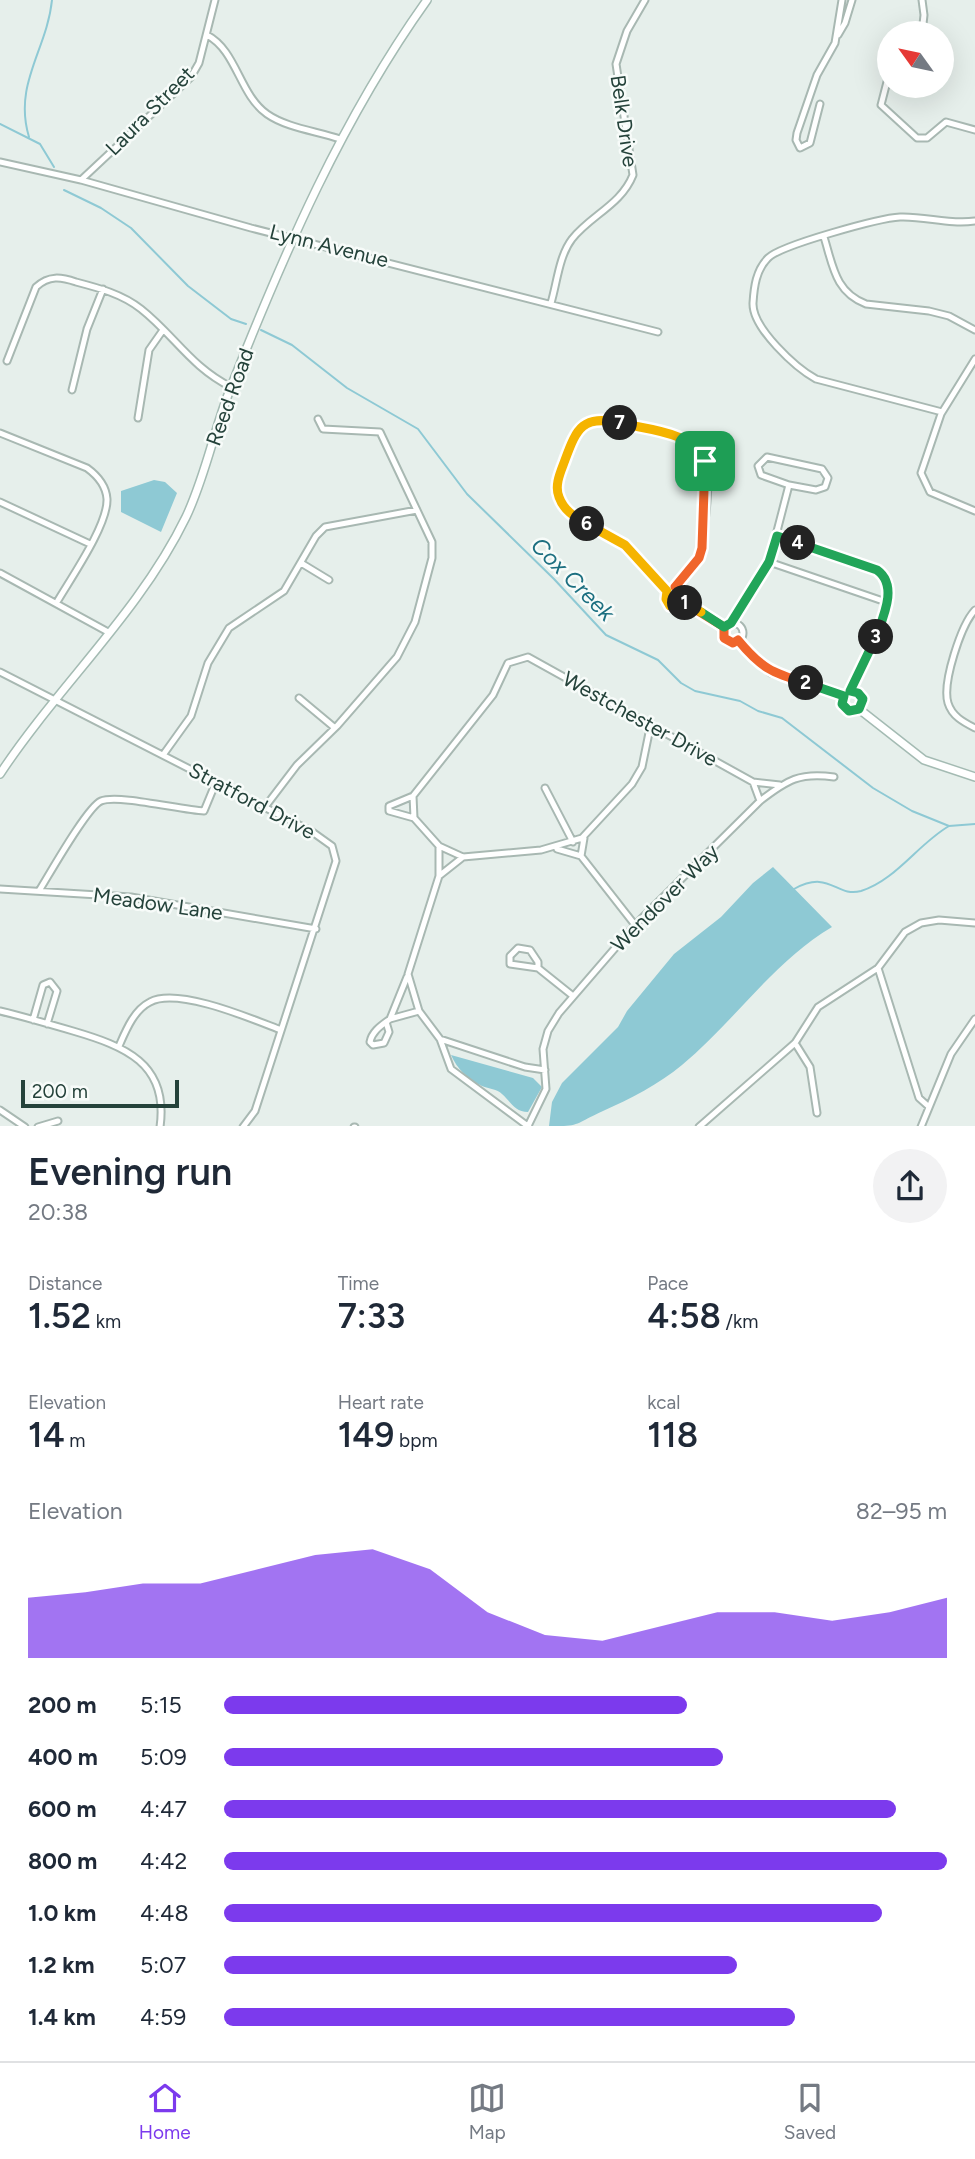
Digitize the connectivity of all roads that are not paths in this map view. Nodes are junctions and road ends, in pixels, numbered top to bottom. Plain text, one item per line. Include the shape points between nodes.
1 (215, 0) edge
2 (428, 0) edge
3 (645, 0) edge
4 (842, 0) edge
5 (852, 0) edge
6 (922, 0) edge
7 (923, 21) edge
8 (207, 36) junction
9 (836, 38) junction
10 (883, 98) edge
11 (820, 104) dead end
12 (975, 130) edge
13 (340, 139) junction
14 (0, 162) edge
15 (81, 180) junction
16 (975, 221) edge
17 (293, 236) junction
18 (824, 237) junction
19 (103, 289) junction
20 (551, 303) junction
21 (163, 330) junction
22 (975, 330) edge
23 (659, 332) dead end
24 (975, 359) edge
25 (7, 361) dead end
26 (231, 387) junction
27 (72, 390) dead end
28 (942, 412) junction
29 (138, 418) dead end
30 (318, 419) dead end
31 (0, 433) edge
32 (789, 485) junction
33 (0, 502) edge
34 (417, 510) junction
35 (975, 511) edge
36 (777, 536) junction
37 (90, 544) junction
38 (769, 562) junction
39 (301, 563) junction
40 (0, 573) edge
41 (329, 580) dead end
42 (675, 587) junction
43 (667, 591) junction
44 (57, 602) junction
45 (886, 602) junction
46 (684, 603) junction
47 (975, 610) edge
48 (731, 623) junction
49 (724, 627) junction
50 (108, 632) junction
51 (738, 640) junction
52 (0, 671) edge
53 (850, 691) junction
54 (844, 696) junction
55 (299, 698) dead end
56 (54, 699) junction
57 (859, 709) junction
58 (650, 723) junction
59 (335, 728) junction
60 (975, 728) edge
61 (163, 755) junction
62 (1, 769) edge
63 (975, 776) edge
64 (834, 777) dead end
65 (216, 782) junction
66 (753, 782) junction
67 (780, 785) junction
68 (545, 788) dead end
69 (413, 796) junction
70 (760, 801) junction
71 (265, 807) junction
72 (414, 818) junction
73 (584, 836) junction
74 (573, 842) junction
75 (439, 846) junction
76 (554, 847) junction
77 (581, 856) junction
78 (463, 857) junction
79 (439, 876) junction
80 (0, 889) edge
81 (39, 891) junction
82 (975, 923) edge
83 (635, 925) junction
84 (316, 929) junction
85 (538, 968) junction
86 (878, 968) junction
87 (408, 974) junction
88 (573, 996) junction
89 (0, 1011) edge
90 (419, 1011) junction
91 (975, 1019) edge
92 (33, 1020) junction
93 (47, 1024) junction
94 (281, 1030) junction
95 (440, 1039) junction
96 (795, 1043) junction
97 (119, 1045) junction
98 (545, 1070) junction
99 (928, 1106) junction
100 (0, 1111) edge
101 (817, 1113) dead end
102 (58, 1121) dead end
103 (25, 1126) edge
104 (38, 1126) edge
105 (160, 1126) edge
106 (243, 1126) edge
107 (529, 1126) edge
108 (699, 1126) edge
109 (921, 1126) edge

1 - 8 street, Laura Street
2 - 13 street, Reed Road via 393,48
3 - 20 street, Belk Drive via 627,31 616,64 633,175 617,199 573,237
4 - 9 street
5 - 9 street
6 - 7 street
8 - 13 street via 220,42 267,114
8 - 15 street, Laura Street via 191,77
9 - 11 street via 807,100 796,140 800,148 810,143
10 - 12 street via 881,105 918,138 929,136 944,123
13 - 17 street, Reed Road
14 - 15 street, Lynn Avenue
15 - 17 street, Lynn Avenue
16 - 18 street via 900,217
17 - 20 street, Lynn Avenue
17 - 26 street, Reed Road
18 - 22 street via 837,280 853,299 939,314
18 - 28 street via 767,258 754,291 753,308 759,323 801,370 816,379
19 - 21 street via 131,302
19 - 25 street via 57,277 40,283
19 - 27 street via 87,329
20 - 23 street, Lynn Avenue
21 - 26 street via 199,368
21 - 29 street via 149,350
24 - 28 street
26 - 50 street, Reed Road via 187,516 164,558
28 - 35 street via 921,473 930,492
30 - 34 street via 323,429 380,432
31 - 37 street via 98,476 105,488 106,512
32 - 32 street via 816,490 825,487 828,478 822,469 767,457 760,461 761,475
32 - 36 street
33 - 37 street
34 - 39 street via 325,527
34 - 59 street via 432,542 432,558 412,631 397,657
36 - 38 street
36 - 45 street via 877,570 890,583
37 - 44 street
38 - 45 street
38 - 48 street
39 - 41 street
39 - 61 street via 277,598 229,628 208,663 191,716
40 - 44 street
42 - 43 street
42 - 43 street via 702,548 706,474 701,452 684,439 628,425 604,420 583,425 574,433 559,477 558,497 571,515 625,545
42 - 46 street via 684,592
43 - 46 street via 670,606
44 - 50 street
45 - 53 street via 871,649
46 - 49 street
47 - 60 street via 960,636 947,694 955,715
48 - 49 street
48 - 51 street via 743,631
49 - 51 street via 727,641
50 - 56 street, Reed Road
51 - 54 street via 771,673
52 - 56 street, Stratford Drive
53 - 54 street
53 - 57 street via 863,699
54 - 57 street via 842,704 847,710
55 - 59 street
56 - 61 street, Stratford Drive
56 - 62 street, Reed Road
57 - 63 street via 924,760
58 - 66 street, Westchester Drive
58 - 69 street, Westchester Drive via 528,657 508,663 493,695
58 - 73 street via 642,767
59 - 71 street via 297,765
61 - 65 street, Stratford Drive
64 - 67 street, Wendover Way via 808,773
65 - 71 street, Stratford Drive
65 - 81 street via 204,811 100,802
66 - 67 street
66 - 70 street
67 - 70 street, Wendover Way
68 - 74 street
69 - 72 street
69 - 72 street via 389,806 389,811
70 - 83 street, Wendover Way
71 - 84 street, Stratford Drive via 311,831 335,853 337,861
72 - 75 street
73 - 74 street
73 - 77 street
74 - 76 street
75 - 78 street
75 - 79 street
76 - 77 street
76 - 78 street
77 - 83 street
78 - 79 street
79 - 87 street
80 - 81 street, Meadow Lane
81 - 84 street, Meadow Lane via 176,903
82 - 86 street via 921,923 905,932
83 - 88 street, Wendover Way
84 - 94 street, Stratford Drive
85 - 85 street via 510,964 510,956 518,948 530,950
85 - 88 street
86 - 96 street via 818,1007
86 - 99 street via 919,1098
87 - 90 street
87 - 90 street via 388,1021
88 - 98 street, Wendover Way via 548,1031 543,1049
89 - 92 street
90 - 95 street
91 - 99 street via 951,1054
92 - 93 street
92 - 93 street via 43,985 50,982 57,991
93 - 97 street
94 - 97 street via 187,999 161,998 141,1009
94 - 106 street, Stratford Drive via 255,1111
95 - 98 street
95 - 107 street via 458,1076
96 - 101 street via 810,1067
96 - 108 street
97 - 105 street via 140,1059 153,1077 159,1093
98 - 107 street, Wendover Way via 545,1089
99 - 109 street
100 - 103 street
102 - 104 street

